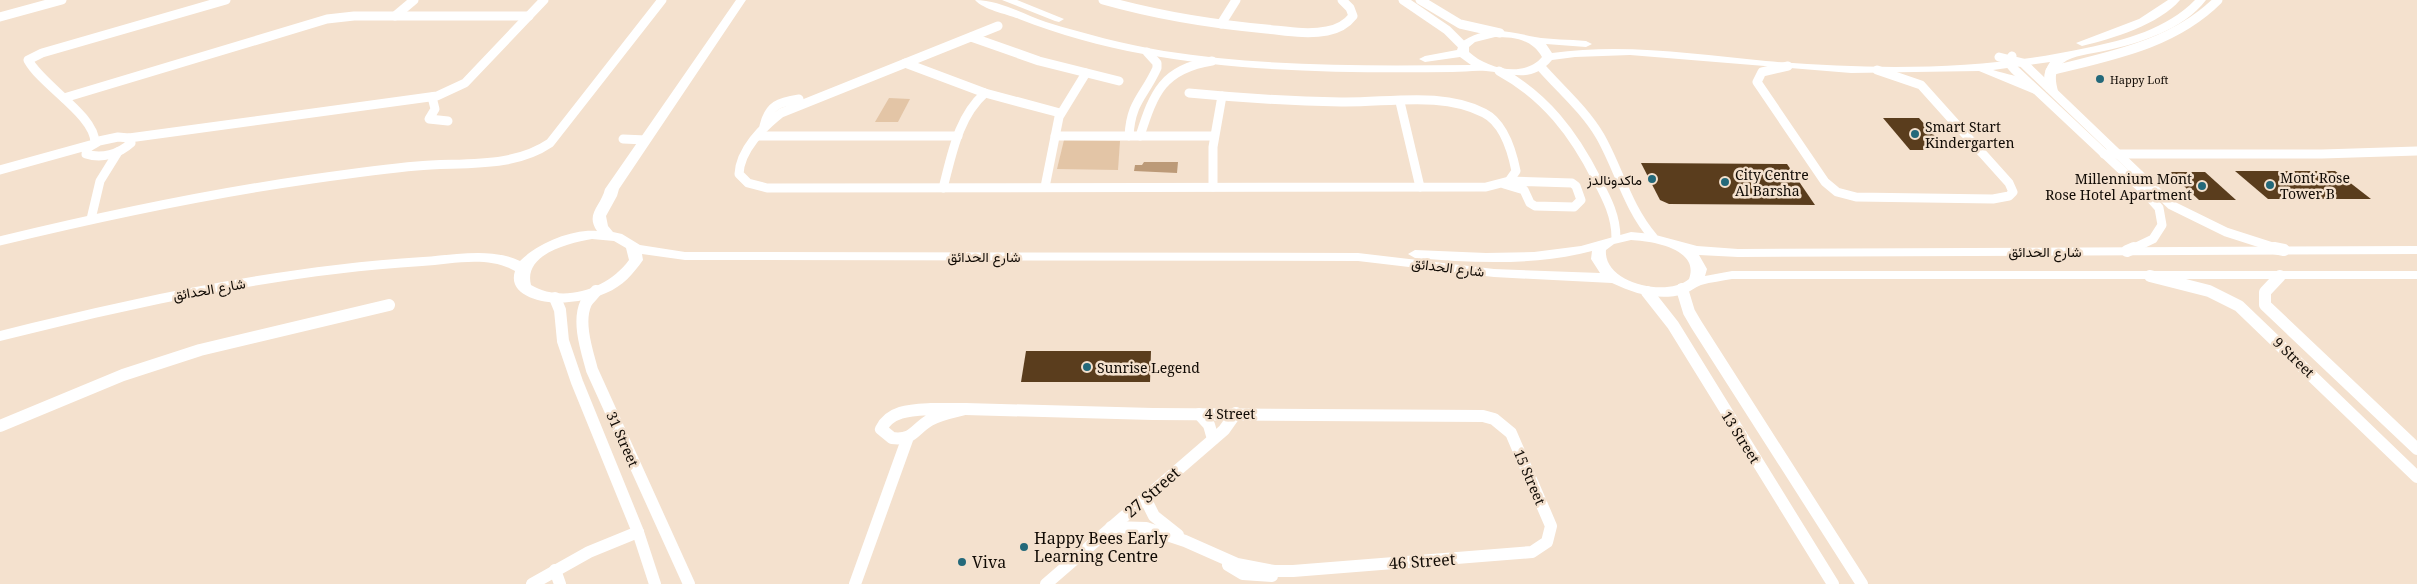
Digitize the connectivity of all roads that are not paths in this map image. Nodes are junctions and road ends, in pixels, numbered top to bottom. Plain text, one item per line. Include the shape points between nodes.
1 (62, 0) edge
2 (226, 0) edge
3 (414, 0) edge
4 (544, 0) edge
5 (662, 0) edge
6 (741, 0) edge
7 (980, 0) edge
8 (1007, 0) edge
9 (1103, 0) edge
10 (1236, 0) edge
11 (1342, 0) edge
12 (1403, 0) edge
13 (1420, 0) edge
14 (2175, 0) edge
15 (2201, 0) edge
16 (2218, 0) edge
17 (395, 16) junction
18 (529, 16) junction
19 (0, 17) edge
20 (1221, 24) junction
21 (998, 26) dead end
22 (1500, 33) junction
23 (971, 37) junction
24 (1531, 40) junction
25 (1463, 50) junction
26 (2127, 50) junction
27 (2091, 51) junction
28 (1147, 52) junction
29 (2064, 57) junction
30 (2011, 59) junction
31 (1212, 61) junction
32 (1544, 61) junction
33 (905, 64) junction
34 (1788, 66) junction
35 (1485, 68) junction
36 (1968, 68) junction
37 (1877, 70) junction
38 (1499, 71) junction
39 (2050, 71) junction
40 (1086, 73) junction
41 (1119, 81) dead end
42 (2052, 90) junction
43 (2037, 91) junction
44 (985, 93) junction
45 (1189, 93) dead end
46 (1222, 96) junction
47 (432, 97) junction
48 (64, 98) junction
49 (1400, 102) junction
50 (1131, 110) junction
51 (1060, 112) junction
52 (1147, 115) junction
53 (1129, 120) junction
54 (448, 121) dead end
55 (87, 122) junction
56 (758, 136) junction
57 (958, 136) junction
58 (1055, 136) junction
59 (1104, 136) junction
60 (1129, 136) junction
61 (1140, 136) junction
62 (1166, 136) junction
63 (1214, 136) junction
64 (623, 139) dead end
65 (646, 140) junction
66 (123, 143) junction
67 (2106, 143) junction
68 (93, 144) junction
69 (2417, 151) edge
70 (2104, 154) junction
71 (2118, 154) junction
72 (2149, 154) junction
73 (92, 156) junction
74 (20, 165) junction
75 (0, 170) edge
76 (100, 181) junction
77 (1506, 182) junction
78 (1045, 187) junction
79 (1213, 187) junction
80 (1420, 187) junction
81 (942, 188) junction
82 (612, 189) junction
83 (91, 219) junction
84 (608, 235) junction
85 (1653, 237) junction
86 (0, 241) edge
87 (563, 241) junction
88 (1610, 241) junction
89 (1675, 244) junction
90 (546, 248) junction
91 (635, 249) junction
92 (2126, 250) junction
93 (2286, 250) junction
94 (2417, 250) edge
95 (685, 256) junction
96 (1284, 256) junction
97 (422, 261) junction
98 (523, 269) junction
99 (628, 272) junction
100 (2417, 274) edge
101 (2148, 276) junction
102 (2280, 276) junction
103 (1613, 279) junction
104 (1689, 286) junction
105 (596, 291) junction
106 (1647, 292) junction
107 (555, 298) junction
108 (389, 305) dead end
109 (0, 336) edge
110 (965, 409) junction
111 (1236, 413) junction
112 (1199, 414) junction
113 (1494, 419) joint
114 (0, 426) edge
115 (908, 437) junction
116 (1213, 439) junction
117 (2417, 449) edge
118 (2417, 477) edge
119 (1144, 498) junction
120 (1111, 527) junction
121 (638, 532) junction
122 (1185, 541) junction
123 (1547, 542) joint
124 (557, 577) edge
125 (532, 584) edge
126 (655, 584) edge
127 (689, 584) edge
128 (855, 584) edge
129 (1046, 584) edge
130 (1833, 584) edge
131 (1862, 584) edge

1 - 19 street
2 - 48 street via 30,59 28,63
3 - 17 street
4 - 18 street
5 - 83 street via 550,144 536,154 513,160 398,168 290,182
6 - 65 street
7 - 28 street via 1070,34
8 - 25 street via 1048,16 1117,35 1224,54 1372,61 1438,58
9 - 20 street via 1164,15
10 - 20 street
11 - 20 street via 1353,16 1348,24 1336,29 1300,32
12 - 25 street via 1447,30
13 - 22 street via 1460,24
14 - 30 street via 2152,16 2116,33
15 - 27 street via 2169,24
16 - 26 street via 2179,30
17 - 18 street
17 - 48 street via 341,17 312,22
18 - 47 street via 465,83
21 - 23 street
22 - 24 street
22 - 25 street via 1469,39
23 - 33 street
23 - 40 street
24 - 30 street via 1665,45 1859,61
24 - 32 street via 1546,50
25 - 35 street via 1467,58
26 - 27 street
26 - 39 street
27 - 29 street
28 - 31 street
28 - 50 street via 1157,63 1157,68
29 - 30 street
29 - 39 street
30 - 36 street
30 - 42 street
30 - 43 street
31 - 35 street via 1331,69
31 - 52 street via 1176,72 1160,91
32 - 34 street via 1580,52 1626,52
32 - 38 street via 1515,72
32 - 85 street via 1598,132 1636,218
33 - 44 street
33 - 56 street via 781,113 764,126
34 - 37 street
34 - 37 street via 1762,72 1757,82 1825,182 1837,192 1856,197 1993,199 2013,192 2009,183 1921,85
35 - 38 street
36 - 37 street
36 - 43 street via 2003,76
38 - 88 street via 1529,87 1571,132 1611,209 1616,228
39 - 42 street via 2048,80
40 - 41 street
40 - 51 street
42 - 67 street
43 - 70 street
44 - 51 street
44 - 57 street via 971,106
45 - 46 street
46 - 49 street
46 - 63 street
47 - 54 street via 435,108 429,119
47 - 66 street via 302,112
48 - 55 street
49 - 77 street via 1454,103 1477,109 1494,119 1503,130 1515,166 1514,177
49 - 80 street
50 - 52 street
50 - 53 street
51 - 58 street
52 - 61 street
52 - 62 street via 1148,126
53 - 59 street
53 - 60 street
55 - 66 street
55 - 68 street via 95,133
56 - 57 street
56 - 81 street via 738,168 742,179 757,186
57 - 81 street
58 - 59 street
58 - 78 street
59 - 60 street
60 - 61 street
61 - 62 street
62 - 63 street
63 - 79 street
64 - 65 street
65 - 82 street
66 - 68 street
66 - 73 street
66 - 76 street
67 - 71 street
67 - 72 street
68 - 73 street via 85,152
68 - 74 street
69 - 72 street
70 - 71 street
70 - 92 street via 2159,208 2162,225 2153,239
71 - 72 street
71 - 93 street via 2171,205 2193,219 2237,238
73 - 74 street
73 - 76 street via 100,168
74 - 75 street
76 - 83 street
77 - 77 street via 1524,190 1535,206 1574,207 1581,200 1575,184 1569,182
77 - 80 street via 1486,187
78 - 79 street
78 - 81 street
79 - 80 street
82 - 84 street via 598,219 599,226
82 - 87 street via 583,227
83 - 86 street
84 - 87 street
84 - 91 street via 624,240
85 - 88 street, شارع الحدائق via 1631,236
85 - 89 street, شارع الحدائق
87 - 90 street
88 - 96 street, شارع الحدائق via 1574,253 1548,256 1380,253 1295,253
88 - 103 street via 1598,254 1598,260 1600,267
89 - 92 street, شارع الحدائق via 1696,250 1738,253
89 - 104 street via 1696,262 1699,276
90 - 97 street
90 - 98 street
91 - 95 street
91 - 99 street via 636,260
92 - 93 street, شارع الحدائق
93 - 94 street, شارع الحدائق
95 - 96 street, شارع الحدائق
95 - 99 street via 651,262
96 - 103 street, شارع الحدائق via 1358,257 1494,273
97 - 98 street via 498,259
97 - 109 street, شارع الحدائق via 309,272 202,290
98 - 107 street via 524,287 536,295
99 - 105 street
100 - 102 street, شارع الحدائق
101 - 102 street, شارع الحدائق
101 - 104 street, شارع الحدائق via 1740,275
101 - 118 street, 9 Street via 2209,291 2239,306
102 - 117 street, 9 Street via 2264,292 2265,305
103 - 106 street, شارع الحدائق
104 - 106 street, شارع الحدائق via 1662,293
104 - 131 street, 13 Street via 1689,312
105 - 107 street
105 - 127 street, 31 Street via 586,304 584,313 592,370
106 - 130 street, 13 Street via 1673,324
107 - 121 street, 31 Street via 560,310 562,341
108 - 114 street via 200,350 123,375
110 - 112 street, 4 Street
110 - 115 street, 4 Street via 925,422
110 - 115 street, 4 Street via 906,411 892,415 882,423 881,429 890,438
111 - 112 street, 4 Street
111 - 113 street, 4 Street via 1470,414
111 - 116 street, 27 Street
112 - 116 street via 1212,429
113 - 123 street, 15 Street via 1511,433 1551,526
115 - 128 street
116 - 119 street, 27 Street
119 - 120 street, 27 Street
119 - 122 street, 46 Street via 1154,516
120 - 122 street, 46 Street via 1146,528
120 - 129 street, 27 Street
121 - 124 street via 589,552
121 - 126 street, 31 Street
122 - 123 street, 46 Street via 1220,557 1231,568 1254,577 1293,571 1518,554 1532,552
124 - 125 street

